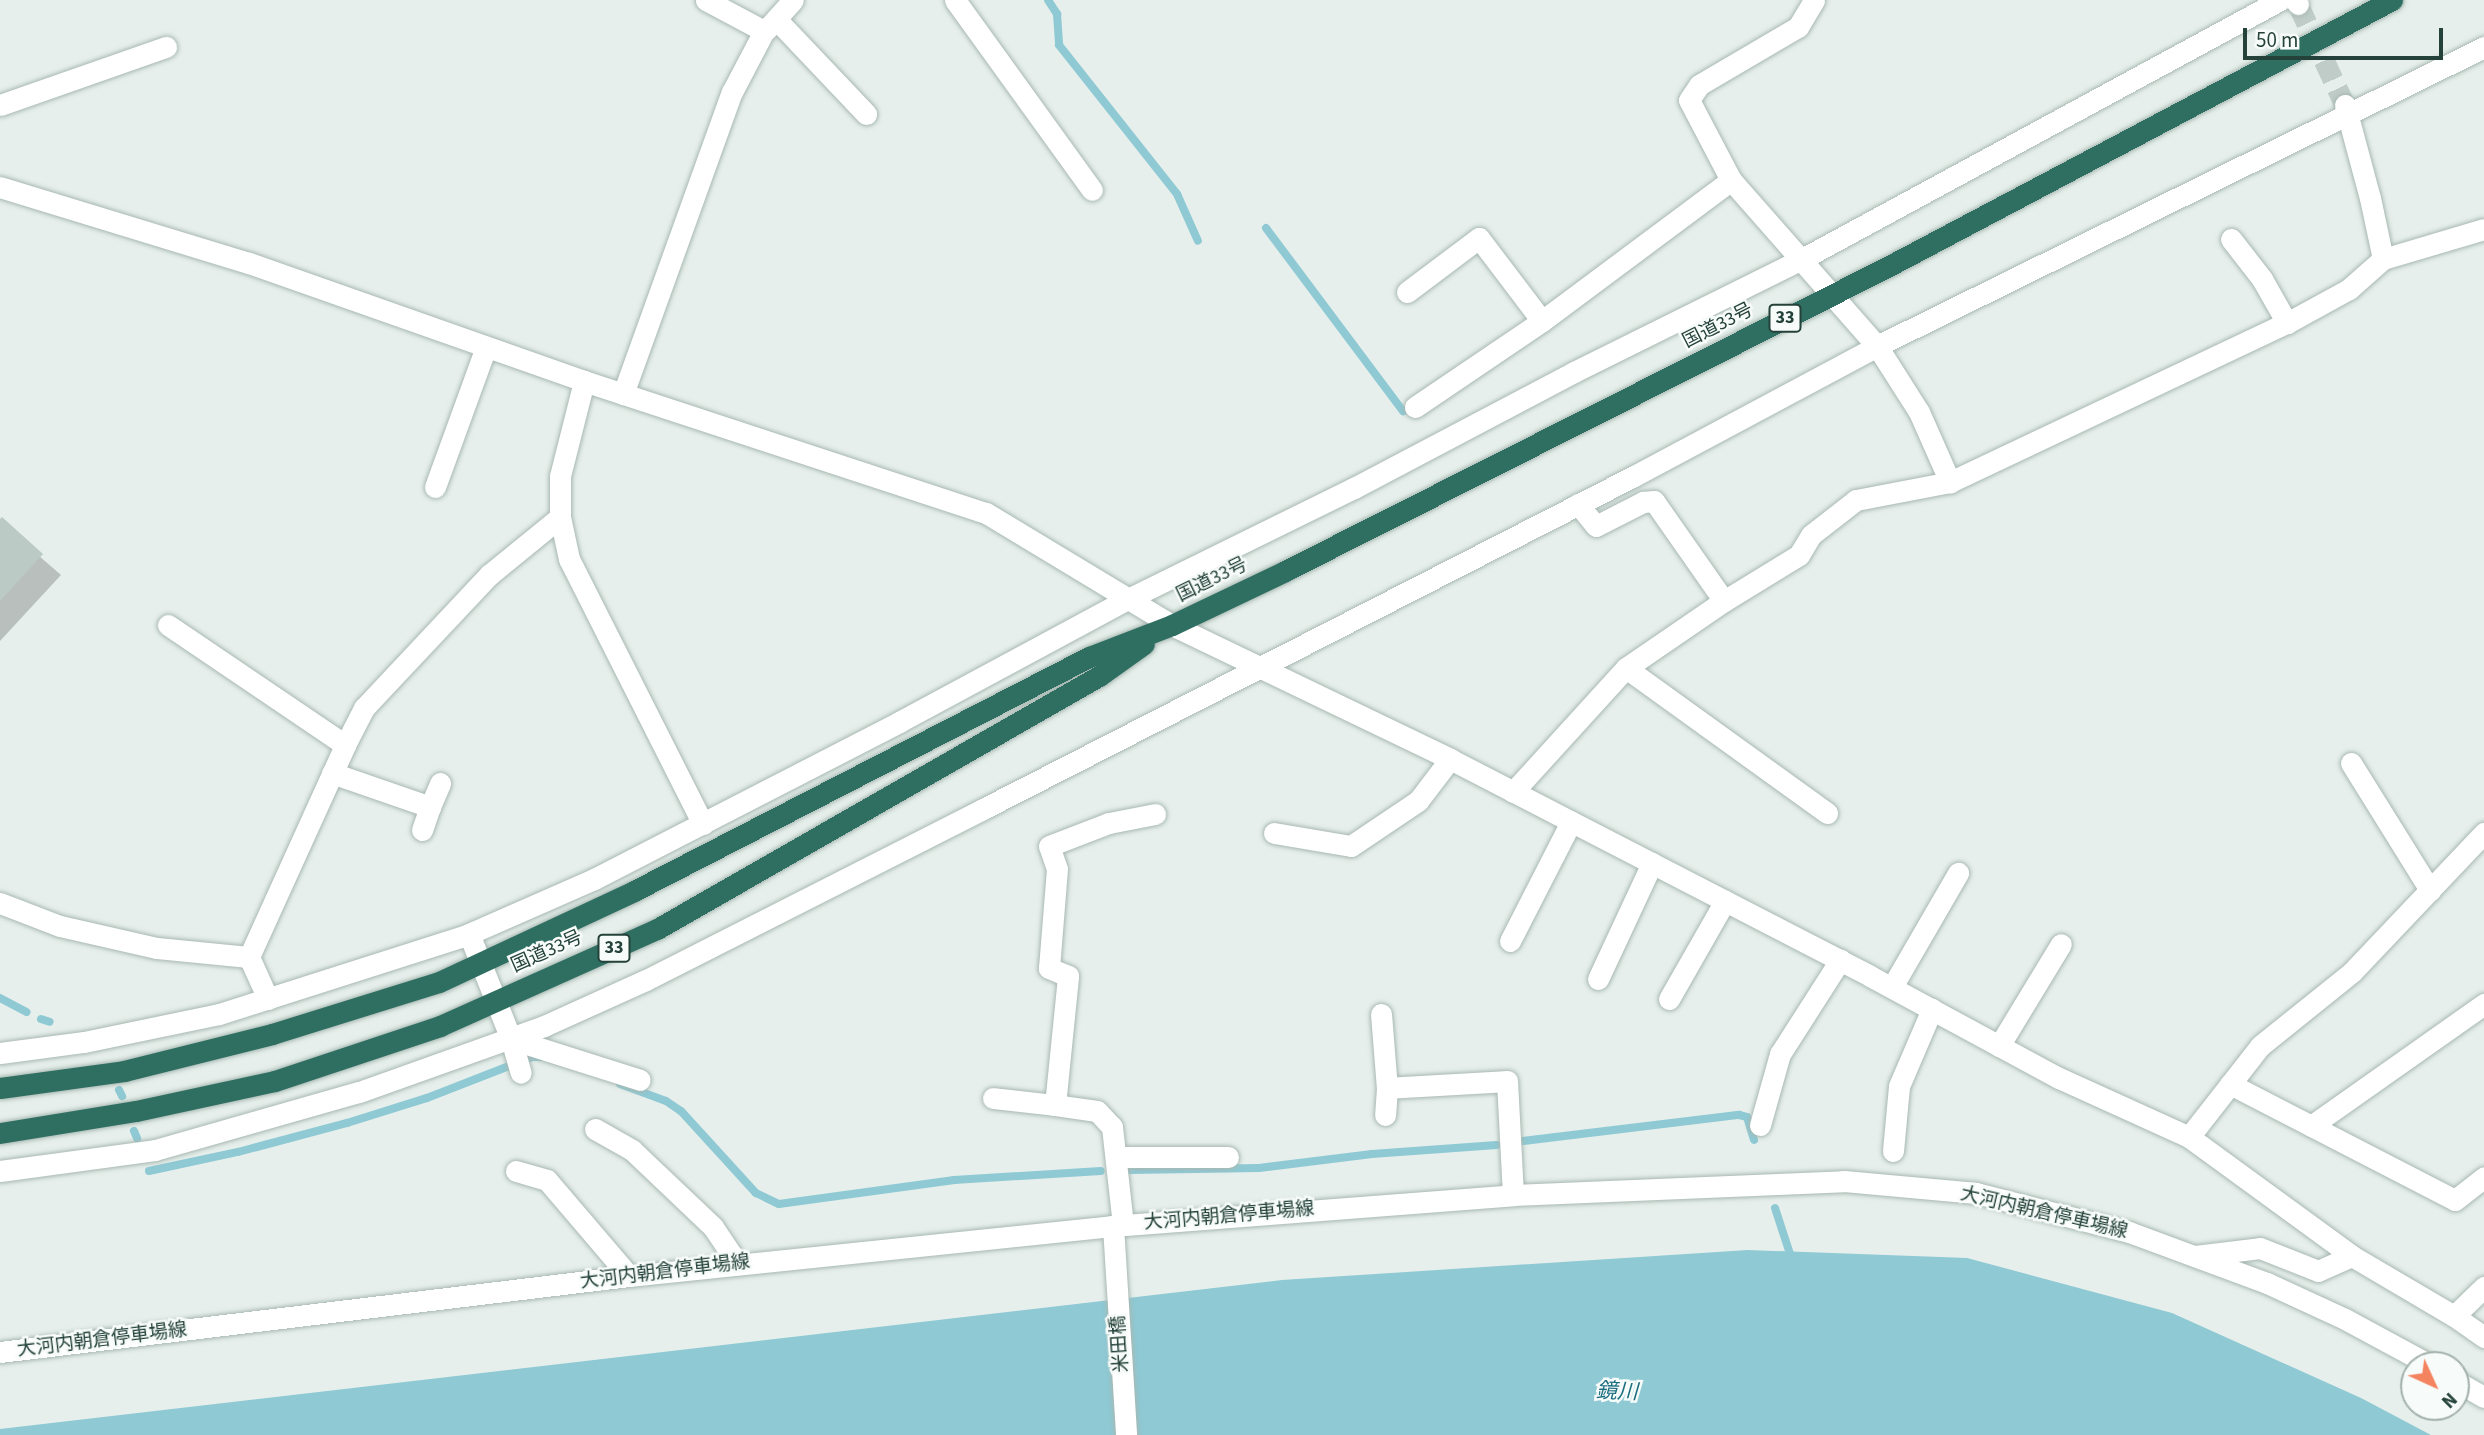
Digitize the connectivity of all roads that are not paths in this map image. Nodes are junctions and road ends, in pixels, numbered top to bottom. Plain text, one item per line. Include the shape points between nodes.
1 (706, 0) edge
2 (793, 0) edge
3 (955, 0) edge
4 (1814, 0) edge
5 (2392, 0) edge
6 (2291, 1) edge
7 (770, 25) junction
8 (166, 47) dead end
9 (2484, 47) edge
10 (0, 105) edge
11 (2347, 110) junction
12 (866, 114) dead end
13 (1731, 180) junction
14 (0, 187) edge
15 (1092, 190) dead end
16 (2484, 229) edge
17 (2231, 239) dead end
18 (2383, 259) junction
19 (1800, 260) junction
20 (1407, 292) dead end
21 (1831, 295) junction
22 (1542, 321) junction
23 (2287, 323) junction
24 (1877, 346) junction
25 (486, 347) junction
26 (584, 381) junction
27 (623, 394) junction
28 (1415, 407) dead end
29 (1950, 481) junction
30 (435, 487) dead end
31 (1578, 505) junction
32 (560, 517) junction
33 (1126, 600) junction
34 (1724, 601) junction
35 (167, 625) dead end
36 (1172, 625) junction
37 (1258, 667) junction
38 (1626, 668) junction
39 (345, 745) junction
40 (1450, 759) junction
41 (2351, 763) dead end
42 (332, 773) junction
43 (440, 783) dead end
44 (1513, 792) junction
45 (430, 807) junction
46 (1827, 813) dead end
47 (1156, 814) dead end
48 (1571, 822) junction
49 (703, 824) junction
50 (422, 830) dead end
51 (1274, 833) dead end
52 (2484, 833) edge
53 (1652, 863) junction
54 (1958, 873) dead end
55 (2430, 890) junction
56 (1725, 901) junction
57 (0, 904) edge
58 (469, 934) junction
59 (1510, 941) dead end
60 (2061, 943) dead end
61 (249, 957) junction
62 (1840, 960) junction
63 (480, 962) junction
64 (1598, 979) dead end
65 (1892, 988) junction
66 (268, 999) junction
67 (1669, 999) dead end
68 (496, 1000) junction
69 (2484, 1004) edge
70 (1933, 1009) junction
71 (1381, 1014) dead end
72 (512, 1039) junction
73 (1999, 1046) junction
74 (0, 1053) edge
75 (521, 1073) dead end
76 (640, 1080) dead end
77 (2230, 1084) junction
78 (0, 1088) edge
79 (1387, 1088) junction
80 (993, 1098) dead end
81 (1055, 1105) junction
82 (1385, 1115) dead end
83 (1760, 1125) dead end
84 (2311, 1126) junction
85 (595, 1129) dead end
86 (0, 1133) edge
87 (2189, 1137) junction
88 (1893, 1151) dead end
89 (1117, 1157) junction
90 (1228, 1157) dead end
91 (0, 1171) edge
92 (516, 1171) dead end
93 (2484, 1177) edge
94 (1513, 1195) junction
95 (1118, 1225) junction
96 (2194, 1256) junction
97 (2352, 1256) junction
98 (738, 1264) junction
99 (629, 1276) junction
100 (2484, 1287) edge
101 (2454, 1316) junction
102 (2484, 1338) edge
103 (2405, 1351) edge
104 (0, 1352) edge
105 (1126, 1435) edge

1 - 7 street
2 - 7 street
3 - 15 street
4 - 13 street via 1798,27 1699,85 1689,100
5 - 21 highway, 国道33号 / 33
6 - 19 street
7 - 12 street
7 - 27 street via 732,92
8 - 10 street
9 - 11 street
11 - 18 street
11 - 24 street
13 - 19 street
13 - 22 street
14 - 25 street via 249,263
16 - 18 street
17 - 23 street via 2262,279
18 - 23 street via 2349,289
19 - 21 street
19 - 33 street
20 - 22 street via 1479,238
21 - 24 street
21 - 36 highway, 国道33号 / 33
22 - 28 street
23 - 29 street
24 - 29 street via 1919,412
24 - 31 street
25 - 26 street
25 - 30 street
26 - 27 street
26 - 32 street via 560,476
27 - 33 street via 986,513
29 - 34 street via 1856,500 1811,535 1799,555
31 - 34 street via 1596,526 1654,501
31 - 37 street
32 - 39 street via 489,575 364,708
32 - 49 street via 569,559
33 - 36 street
33 - 49 street
34 - 38 street
35 - 39 street
36 - 37 street
36 - 63 highway, 国道33号 / 33 via 1089,657 634,891
36 - 68 highway, 国道33号 / 33 via 1099,676 669,922
37 - 40 street
37 - 72 street via 658,974
38 - 44 street
38 - 46 street
39 - 42 street
40 - 44 street
40 - 51 street via 1418,801 1351,846
41 - 55 street
42 - 45 street
42 - 61 street
43 - 45 street
44 - 48 street
45 - 50 street
47 - 81 street via 1109,822 1049,846 1057,869 1049,968 1068,976
48 - 53 street
48 - 59 street
49 - 58 street
52 - 55 street
53 - 56 street
53 - 64 street
54 - 65 street
55 - 77 street via 2352,972 2260,1046
56 - 62 street
56 - 67 street
57 - 61 street via 60,926 157,948
58 - 63 street
58 - 66 street
60 - 73 street
61 - 66 street
62 - 65 street
62 - 83 street via 1780,1054
63 - 68 street
63 - 78 highway, 国道33号 / 33 via 426,987 272,1034 124,1071
65 - 70 street
66 - 74 street via 84,1042
68 - 72 street
68 - 86 highway, 国道33号 / 33 via 403,1040 275,1081 136,1111
69 - 84 street
70 - 73 street
70 - 88 street via 1899,1086
71 - 79 street
72 - 75 street
72 - 76 street
72 - 91 street via 359,1092 155,1150
73 - 87 street
77 - 84 street
77 - 87 street
79 - 82 street
79 - 94 street via 1507,1081
80 - 81 street, 米田橋
81 - 89 street, 米田橋 via 1097,1111 1112,1127
84 - 93 street via 2455,1200
85 - 98 street via 632,1150 713,1227
87 - 97 street
89 - 90 street
89 - 95 street, 米田橋
92 - 99 street via 547,1180
94 - 95 street, 大河内朝倉停車場線
94 - 96 street, 大河内朝倉停車場線 via 1844,1181 1976,1193 2129,1232
95 - 98 street, 大河内朝倉停車場線
95 - 105 street, 米田橋 via 1115,1254
96 - 97 street via 2260,1248 2318,1271
96 - 103 street, 大河内朝倉停車場線 via 2345,1318
97 - 101 street
98 - 99 street, 大河内朝倉停車場線
99 - 104 street, 大河内朝倉停車場線
100 - 101 street
101 - 102 street

